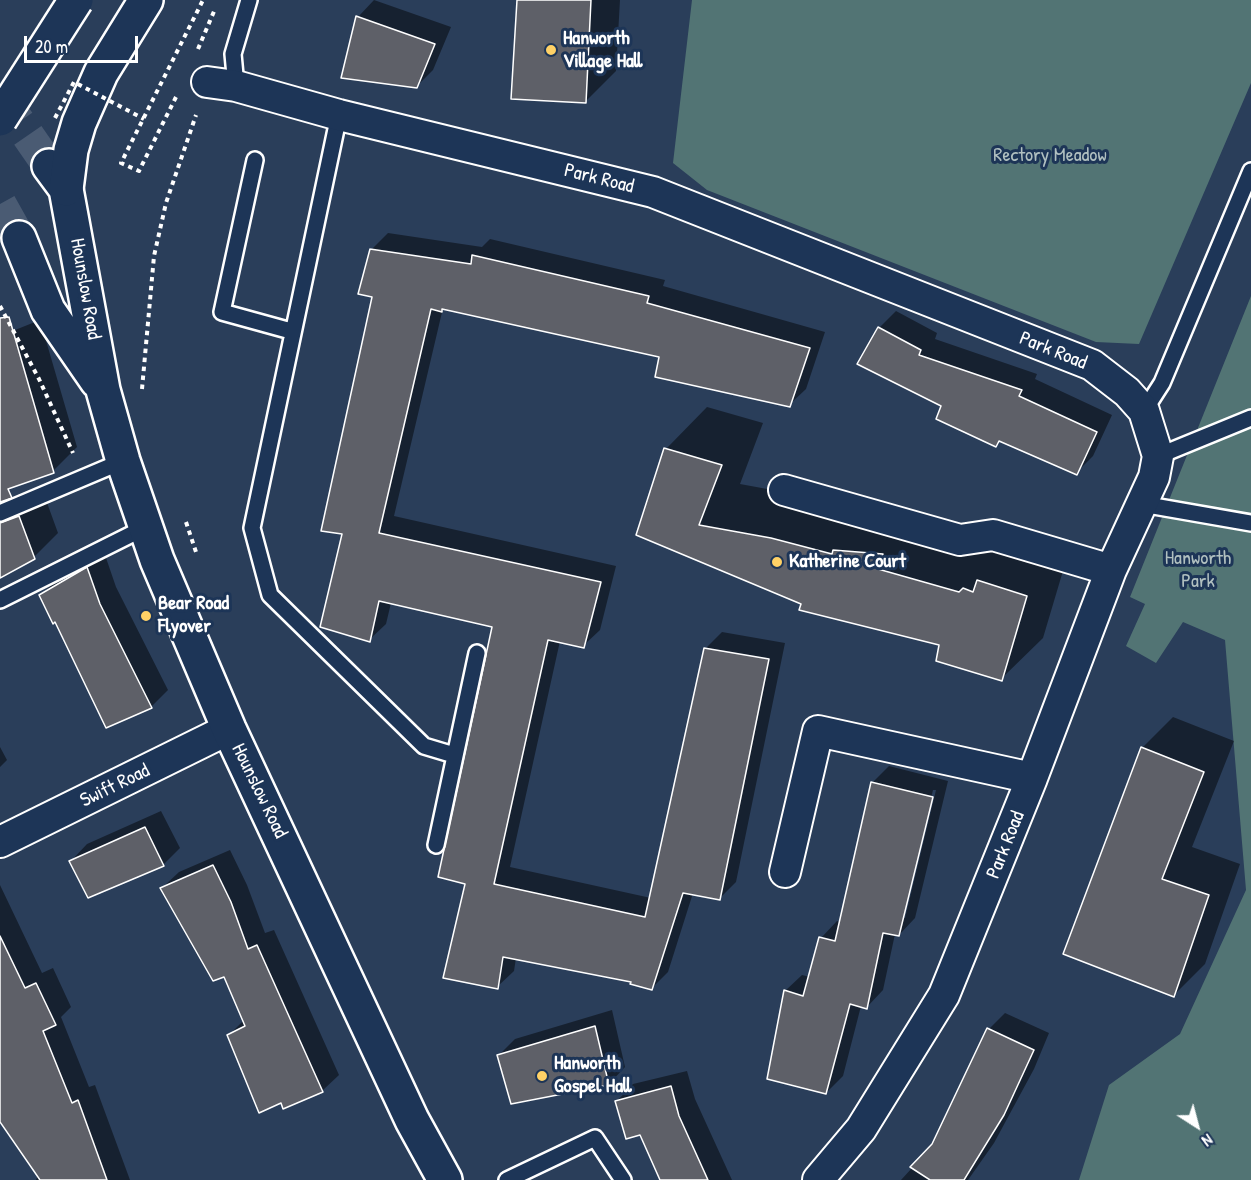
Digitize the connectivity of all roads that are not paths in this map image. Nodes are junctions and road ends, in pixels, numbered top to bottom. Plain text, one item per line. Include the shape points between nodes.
1 (76, 0) edge
2 (146, 0) edge
3 (249, 0) edge
4 (207, 82) road end
5 (236, 86) junction
6 (339, 115) junction
7 (0, 119) edge
8 (255, 160) dead end
9 (1251, 171) edge
10 (19, 238) tunnel mouth
11 (291, 331) junction
12 (103, 390) junction
13 (1144, 411) junction
14 (1251, 418) edge
15 (1158, 456) junction
16 (123, 461) junction
17 (784, 490) dead end
18 (1142, 504) junction
19 (0, 513) edge
20 (1251, 523) edge
21 (146, 527) junction
22 (1111, 570) junction
23 (0, 600) edge
24 (477, 653) dead end
25 (229, 729) junction
26 (454, 755) junction
27 (1032, 778) junction
28 (0, 842) edge
29 (435, 844) dead end
30 (784, 872) dead end
31 (445, 1180) edge
32 (507, 1180) edge
33 (623, 1180) edge
34 (818, 1180) edge

1 - 7 main road, bridge
2 - 12 main road, Hounslow Road via 101,73 58,177
3 - 5 lane via 233,54
4 - 5 street, Park Road
5 - 6 street, Park Road
6 - 11 lane
6 - 13 street, Park Road via 653,192 1092,365
8 - 11 lane via 222,312
9 - 13 lane via 1162,383
10 - 12 main road, Hounslow Road via 48,310
11 - 26 lane via 252,528 270,595 424,746
12 - 16 main road, Hounslow Road
13 - 15 street, Park Road
14 - 15 lane
15 - 18 street, Park Road
16 - 19 lane
16 - 21 main road, Hounslow Road
17 - 22 street via 960,540 993,535
18 - 20 lane
18 - 22 street, Park Road
21 - 23 lane
21 - 25 main road, Hounslow Road
22 - 27 street, Park Road
24 - 26 lane
25 - 28 street, Swift Road
25 - 31 main road, Hounslow Road via 412,1120
26 - 29 lane
27 - 30 street via 818,731
27 - 34 street, Park Road via 944,995 861,1129
32 - 33 lane via 596,1138

